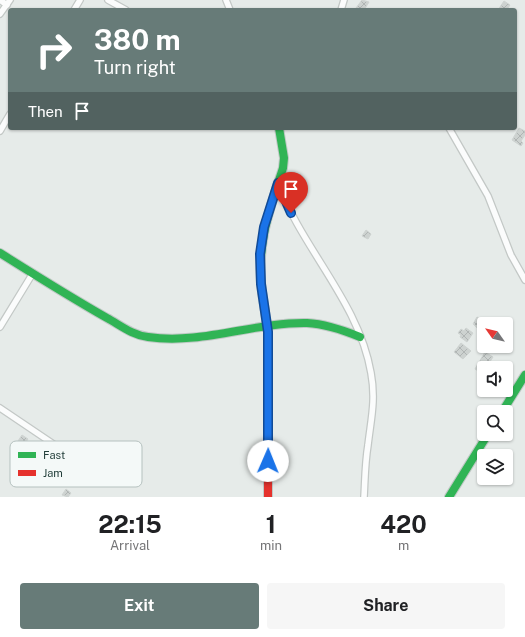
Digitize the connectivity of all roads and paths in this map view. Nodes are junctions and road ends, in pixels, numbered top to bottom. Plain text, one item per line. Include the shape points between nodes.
1 (0, 0) edge
2 (108, 0) edge
3 (8, 2) edge
4 (122, 8) edge
5 (0, 14) edge
6 (8, 117) edge
7 (279, 130) edge
8 (450, 130) edge
9 (0, 131) edge
10 (278, 183) junction
11 (0, 253) edge
12 (33, 273) junction
13 (525, 280) edge
14 (267, 326) junction
15 (0, 327) edge
16 (360, 337) junction
17 (525, 375) edge
18 (525, 386) edge
19 (506, 405) edge
20 (513, 405) edge
21 (0, 408) edge
22 (49, 441) edge
23 (484, 441) edge
24 (491, 441) edge
25 (268, 497) edge
26 (364, 497) edge
27 (449, 497) edge
28 (456, 497) edge

1 - 3 street
2 - 4 street
3 - 5 street
6 - 9 street
7 - 10 main road via 284,158
8 - 13 street via 488,196 511,255
10 - 14 main road via 264,227 261,249 261,284
10 - 16 street via 285,202 309,245 343,298
11 - 12 main road
12 - 14 main road via 134,334 145,337 174,339 209,336
12 - 15 street
14 - 16 main road via 304,323 349,331
14 - 25 main road
16 - 26 street via 371,372 374,406
17 - 19 main road
18 - 20 main road
21 - 22 street
23 - 27 main road
24 - 28 main road

